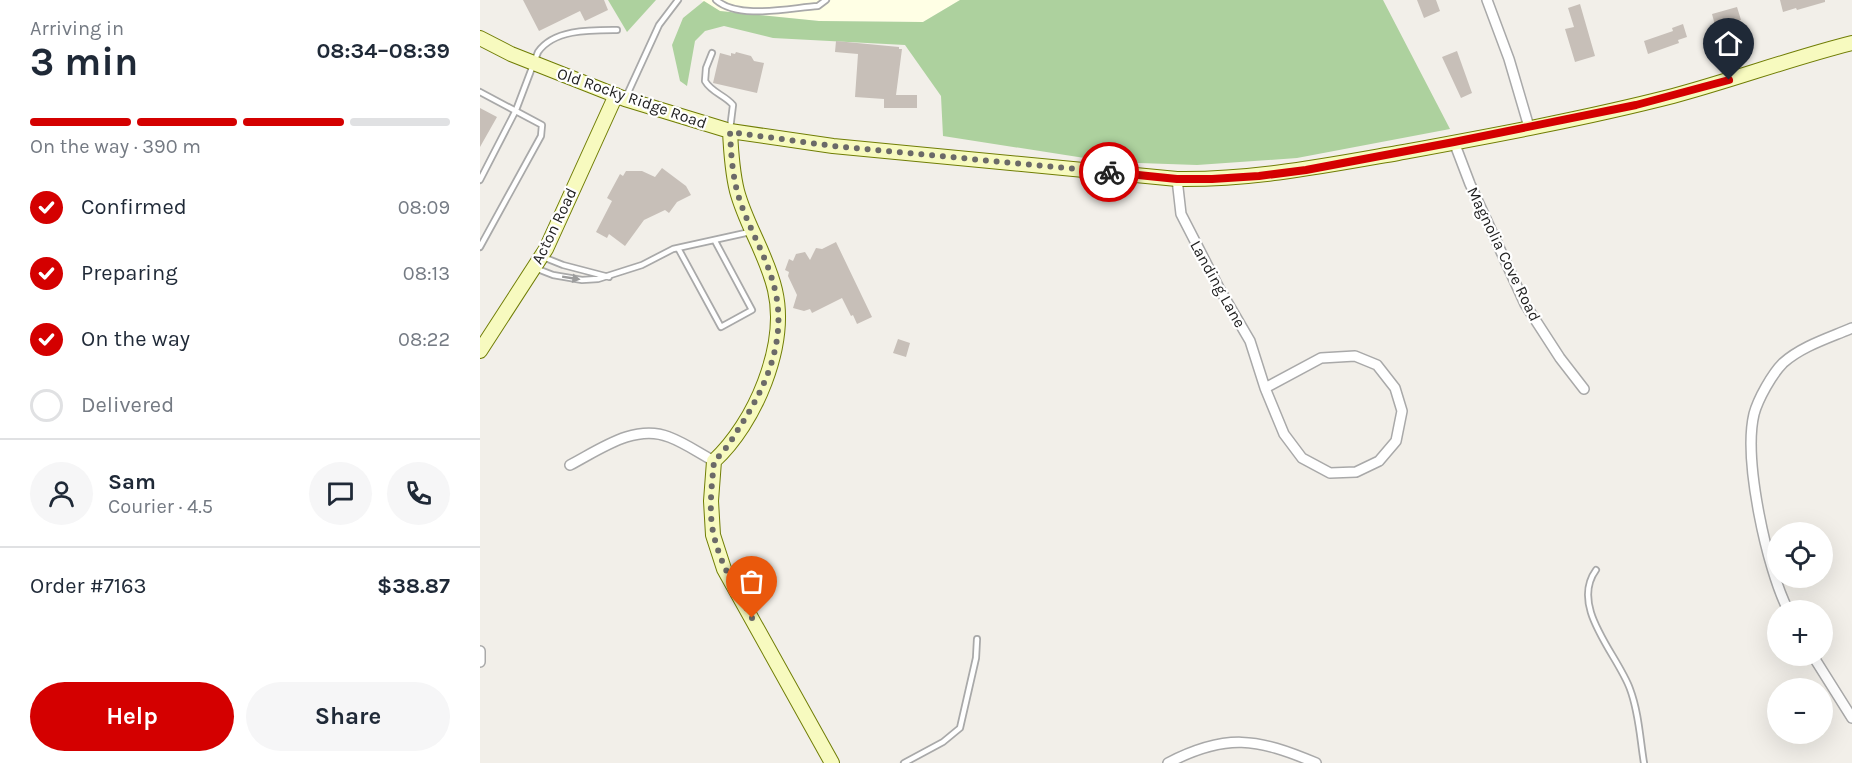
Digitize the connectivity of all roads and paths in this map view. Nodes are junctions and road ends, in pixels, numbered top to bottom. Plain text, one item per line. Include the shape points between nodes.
1 (678, 0) edge
2 (716, 0) edge
3 (826, 0) edge
4 (1487, 0) edge
5 (617, 30) dead end
6 (480, 38) edge
7 (1852, 43) edge
8 (712, 53) dead end
9 (534, 64) junction
10 (480, 92) edge
11 (621, 97) junction
12 (516, 110) junction
13 (1529, 127) junction
14 (730, 132) junction
15 (1454, 142) junction
16 (1177, 179) junction
17 (480, 180) edge
18 (753, 231) junction
19 (715, 241) junction
20 (480, 247) edge
21 (678, 248) junction
22 (541, 256) junction
23 (533, 268) junction
24 (609, 277) junction
25 (1852, 328) edge
26 (480, 351) edge
27 (1265, 388) junction
28 (1584, 389) dead end
29 (714, 461) junction
30 (570, 465) dead end
31 (1596, 570) dead end
32 (1785, 600) edge
33 (977, 639) dead end
34 (480, 651) edge
35 (480, 662) edge
36 (1819, 666) edge
37 (1852, 717) edge
38 (1292, 758) edge
39 (832, 763) edge
40 (904, 763) edge
41 (1168, 763) edge
42 (1316, 763) edge
43 (1644, 763) edge

1 - 11 lane via 659,25
2 - 3 lane via 733,10 747,11 818,6
4 - 13 street
5 - 9 lane via 587,30 544,44
6 - 9 street, Old Rocky Ridge Road
7 - 13 street, Old Rocky Ridge Road via 1672,96
8 - 14 lane via 705,81 713,92 733,105
9 - 11 street, Old Rocky Ridge Road
9 - 12 lane
10 - 12 lane
11 - 14 street, Old Rocky Ridge Road
11 - 22 street, Acton Road
12 - 17 lane
12 - 20 lane via 542,125 541,136
13 - 15 street, Old Rocky Ridge Road
14 - 16 street, Old Rocky Ridge Road via 833,146
14 - 18 street via 737,193
15 - 16 street, Old Rocky Ridge Road via 1306,170
15 - 28 street, Magnolia Cove Road via 1525,304
16 - 27 street, Landing Lane via 1180,214 1250,341
18 - 19 lane
18 - 29 street via 775,291 777,338 758,400
19 - 21 lane
19 - 21 lane via 752,310 721,327
21 - 24 lane
22 - 23 street, Acton Road
22 - 24 lane
23 -> 24 lane via 582,280
23 - 26 street, Acton Road
25 - 32 street via 1805,348 1783,364 1760,397 1753,416 1751,449 1761,529
27 - 27 street, Landing Lane via 1321,358 1354,357 1377,366 1395,388 1402,411 1396,441 1379,461 1356,472 1330,472 1302,458 1284,434
29 - 30 street via 667,436 639,433 624,436
29 - 39 street via 713,535 724,569
31 - 43 lane via 1589,582 1588,605 1632,693
33 - 40 lane via 960,728
34 - 35 street
36 - 37 street
38 - 41 street via 1242,741 1218,743
38 - 42 street

